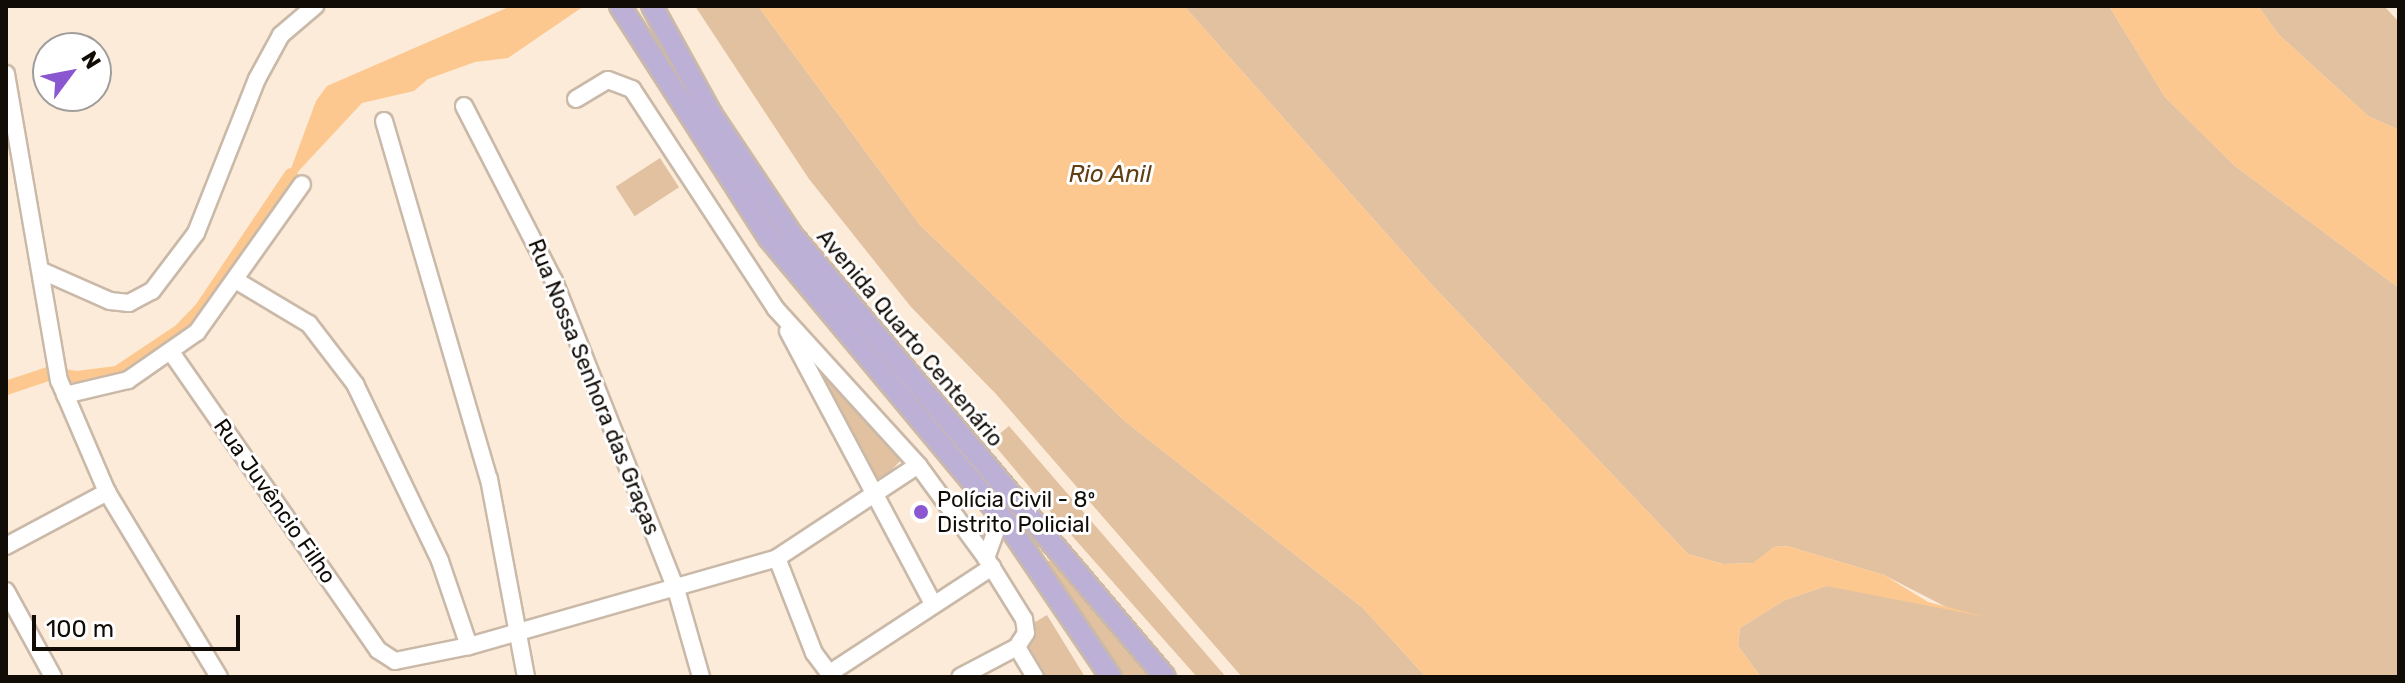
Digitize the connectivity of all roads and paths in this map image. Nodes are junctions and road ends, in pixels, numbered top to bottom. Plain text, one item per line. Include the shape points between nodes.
1 (315, 6) edge
2 (620, 6) edge
3 (657, 15) edge
4 (6, 74) edge
5 (576, 99) dead end
6 (464, 106) dead end
7 (384, 121) dead end
8 (302, 184) dead end
9 (42, 271) junction
10 (237, 281) junction
11 (776, 309) junction
12 (171, 352) junction
13 (60, 381) junction
14 (918, 465) junction
15 (107, 492) junction
16 (879, 495) junction
17 (995, 509) junction
18 (1021, 541) junction
19 (6, 546) edge
20 (777, 558) junction
21 (989, 562) junction
22 (676, 589) junction
23 (6, 591) edge
24 (932, 602) junction
25 (516, 633) junction
26 (469, 646) junction
27 (1017, 647) junction
28 (831, 675) edge
29 (53, 677) edge
30 (219, 677) edge
31 (526, 677) edge
32 (701, 677) edge
33 (960, 677) edge
34 (1035, 677) edge
35 (1111, 677) edge
36 (1165, 677) edge

1 - 9 street via 281,35 257,79 196,233 152,291 129,303 110,301
2 - 17 main road, Avenida Quarto Centenário via 769,238
3 - 36 main road, Avenida Quarto Centenário via 726,139 792,235
4 - 9 street
5 - 11 street via 608,80 632,89
6 - 22 street, Rua Nossa Senhora das Graças via 554,281
7 - 25 street via 489,479
8 - 10 street
9 - 13 street
10 - 12 street via 197,332
10 - 26 street via 309,324 355,384 440,561
11 - 14 street
11 - 16 street
12 - 13 street via 105,389
12 - 26 street, Rua Juvêncio Filho via 378,650 404,662
13 - 15 street
14 - 16 street
14 - 21 street
15 - 19 street
15 - 30 street
16 - 20 street
16 - 24 street
17 - 18 main road, Avenida Quarto Centenário
17 - 21 street
18 - 21 street via 1002,545
18 - 35 main road, Avenida Quarto Centenário
20 - 22 street
20 - 28 street via 814,653
21 - 24 street
21 - 27 street via 1026,624
22 - 25 street
22 - 32 street, Rua Nossa Senhora das Graças
23 - 29 street
24 - 28 street
25 - 26 street
25 - 31 street
27 - 33 street
27 - 34 street

